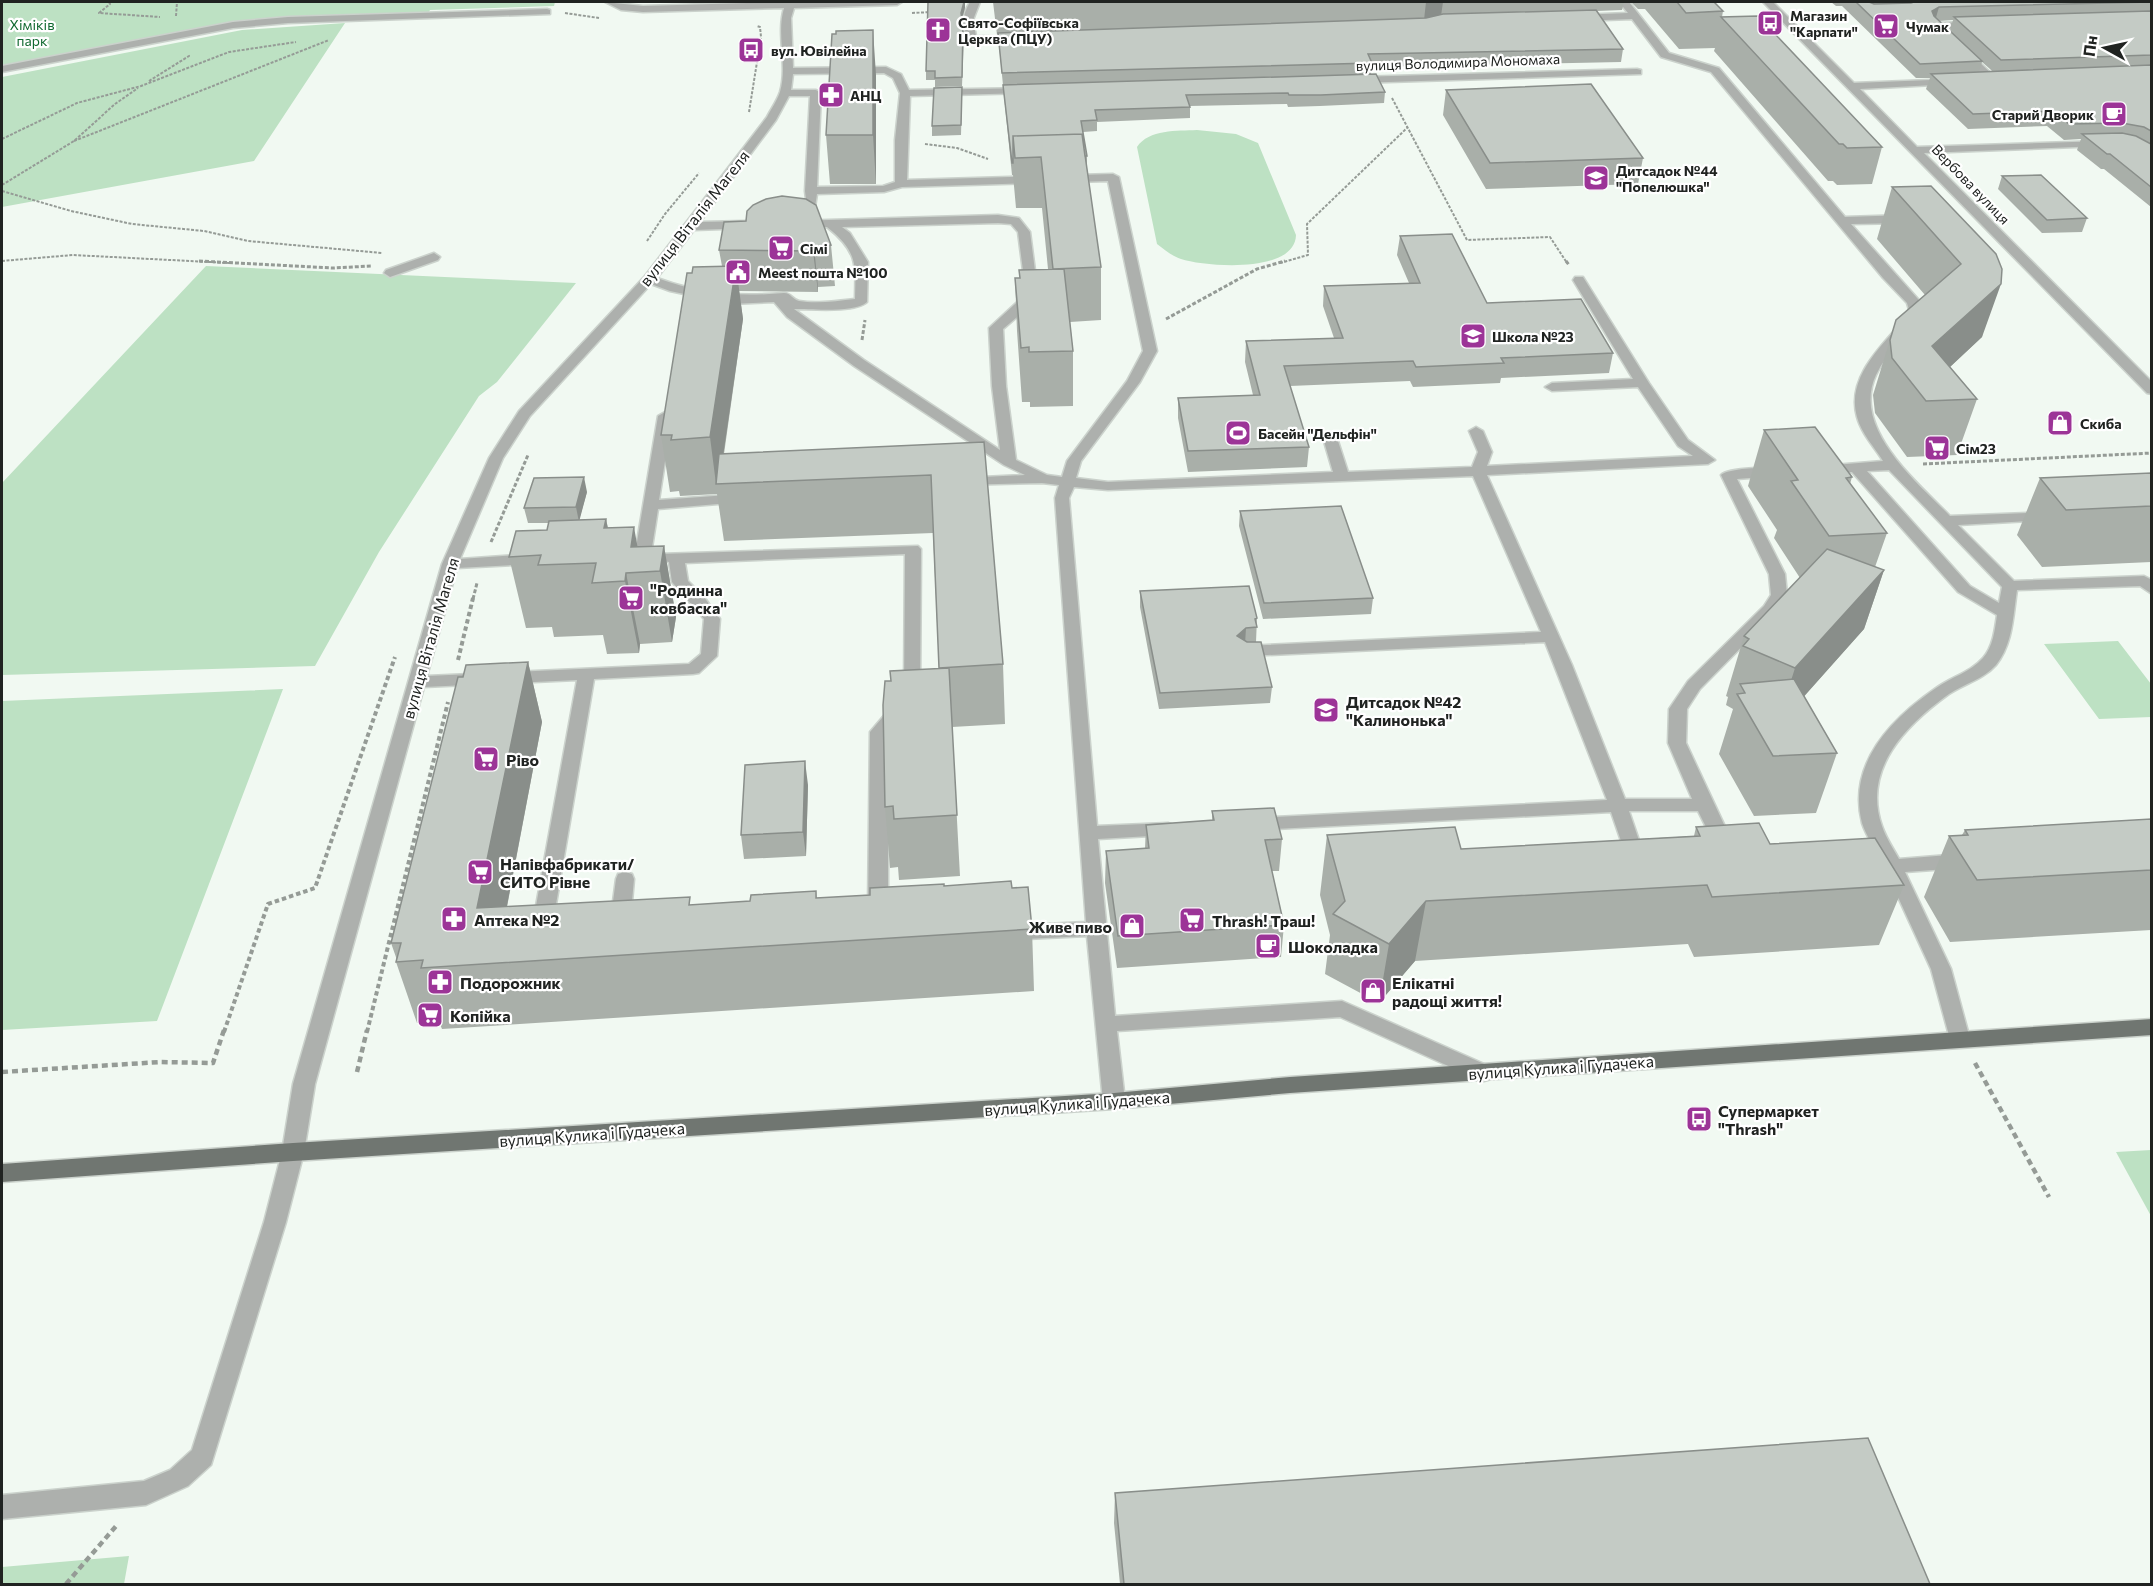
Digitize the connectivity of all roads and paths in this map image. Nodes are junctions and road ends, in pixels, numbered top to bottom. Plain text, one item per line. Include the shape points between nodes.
1 (18, 2) edge
2 (51, 2) edge
3 (103, 2) edge
4 (109, 2) edge
5 (610, 2) edge
6 (897, 2) edge
7 (975, 2) edge
8 (1624, 2) edge
9 (1768, 2) edge
10 (791, 3) edge
11 (968, 11) junction
12 (547, 12) dead end
13 (910, 13) dead end
14 (1635, 16) junction
15 (176, 18) dead end
16 (1567, 18) edge
17 (1993, 24) edge
18 (185, 32) junction
19 (320, 38) dead end
20 (1030, 39) edge
21 (297, 42) dead end
22 (2, 69) edge
23 (788, 71) junction
24 (1637, 72) dead end
25 (1381, 79) junction
26 (1346, 80) edge
27 (141, 86) junction
28 (1851, 86) junction
29 (1036, 89) edge
30 (785, 93) junction
31 (905, 93) junction
32 (1407, 128) junction
33 (2, 138) edge
34 (901, 140) junction
35 (74, 141) junction
36 (2116, 143) edge
37 (1917, 150) junction
38 (1008, 181) junction
39 (901, 184) junction
40 (2, 185) edge
41 (2, 191) edge
42 (811, 191) junction
43 (1981, 216) junction
44 (1958, 217) edge
45 (1923, 218) edge
46 (1842, 221) junction
47 (809, 224) junction
48 (831, 224) junction
49 (764, 225) edge
50 (786, 225) edge
51 (692, 226) junction
52 (387, 253) dead end
53 (434, 257) dead end
54 (2, 261) edge
55 (384, 269) joint
56 (649, 279) junction
57 (1579, 280) joint
58 (777, 298) junction
59 (861, 302) junction
60 (1146, 330) junction
61 (859, 363) junction
62 (1642, 383) junction
63 (1552, 387) dead end
64 (2151, 390) edge
65 (667, 403) edge
66 (1476, 431) dead end
67 (1330, 438) dead end
68 (2151, 453) edge
69 (1009, 462) junction
70 (1893, 465) junction
71 (1856, 468) junction
72 (1478, 471) junction
73 (1810, 471) edge
74 (1786, 472) edge
75 (1342, 477) junction
76 (1044, 479) junction
77 (1068, 482) junction
78 (952, 483) edge
79 (761, 495) edge
80 (651, 505) junction
81 (2060, 514) edge
82 (1946, 521) junction
83 (551, 558) edge
84 (676, 559) junction
85 (450, 564) junction
86 (2010, 586) junction
87 (2151, 589) edge
88 (2005, 613) junction
89 (1551, 637) junction
90 (1246, 651) edge
91 (587, 673) junction
92 (417, 682) junction
93 (1619, 804) junction
94 (1704, 805) junction
95 (1236, 825) edge
96 (1189, 828) edge
97 (1089, 833) junction
98 (1976, 860) edge
99 (1734, 864) edge
100 (1893, 866) junction
101 (1846, 868) edge
102 (625, 879) dead end
103 (1632, 880) edge
104 (879, 928) edge
105 (1096, 928) junction
106 (988, 934) edge
107 (540, 941) edge
108 (618, 943) edge
109 (1104, 1023) junction
110 (2151, 1027) edge
111 (1960, 1039) junction
112 (1484, 1073) junction
113 (1114, 1101) junction
114 (293, 1152) junction
115 (2, 1173) edge
116 (2049, 1197) dead end
117 (146, 1493) junction
118 (2, 1506) edge
119 (66, 1584) edge

1 - 2 path
2 - 3 path
4 - 15 path via 99,13
5 - 10 street via 643,9
6 - 10 street
7 - 11 street
8 - 14 street
9 - 28 street, Вербова вулиця
10 - 23 street, вулиця Віталія Магеля via 786,18
11 - 13 path
11 - 20 street via 973,39
12 - 18 street via 288,20
14 - 16 street
14 - 46 street via 1665,55 1715,70
17 - 28 street via 1935,26 1985,80
18 - 22 street
18 - 27 path via 189,56
19 - 35 path via 332,37
21 - 27 path via 229,52
23 - 30 street, вулиця Віталія Магеля
23 - 31 street via 885,70 897,76
24 - 25 street, вулиця Володимира Мономаха
25 - 26 street, вулиця Володимира Мономаха
25 - 32 path
27 - 33 path via 77,103
27 - 35 path
28 - 37 street, Вербова вулиця
29 - 31 street
30 - 42 street via 816,93
30 - 51 street, вулиця Віталія Магеля via 772,118
31 - 34 street
32 - 57 path via 1467,240 1550,237
32 - 60 path via 1307,224 1308,255 1257,269
34 - 38 path via 957,148 993,161
34 - 39 street
35 - 40 path
36 - 37 street
37 - 43 street, Вербова вулиця
38 - 39 street
38 - 60 street via 1113,177
39 - 42 street via 884,189
41 - 52 path via 132,224 204,231 248,241
42 - 47 street
43 - 44 street
43 - 64 street, Вербова вулиця
45 - 46 street
46 - 70 street via 1913,302 1917,314 1868,374 1862,393 1864,417
47 - 48 street
47 - 50 street
48 - 59 street via 846,236 862,262
48 - 69 street via 998,219 1015,221 1024,232 1032,294 996,328
49 - 51 street
51 - 56 street, вулиця Віталія Магеля
53 - 55 street
54 - 55 path via 73,255
56 - 58 street via 684,296
56 - 85 street, вулиця Віталія Магеля via 524,414 496,458
57 - 62 street
58 - 59 street via 785,297 793,305
58 - 61 street via 792,314
59 - 61 path via 867,306
60 - 77 street via 1150,351 1133,382 1074,461
61 - 69 street
62 - 63 street
62 - 72 street via 1683,443 1708,460
65 - 80 street
66 - 72 street via 1485,452
67 - 75 street
68 - 70 path
69 - 76 street
70 - 71 street
70 - 82 street
71 - 73 street
71 - 88 street via 1964,589
72 - 75 street
72 - 89 street
74 - 94 street via 1728,475 1777,574 1779,595 1770,609 1694,685 1678,709 1677,742
75 - 77 street via 1108,486
76 - 77 street
76 - 78 street
77 - 97 street via 1062,498
79 - 80 street
80 - 84 street via 637,554
81 - 82 street
82 - 86 street
83 - 85 street
84 - 91 street via 680,582 712,619 709,656 693,669
84 - 104 street via 913,549 912,693 879,732
85 - 92 street, вулиця Віталія Магеля
86 - 87 street via 2144,581
86 - 88 street
88 - 100 street via 1999,647 1989,663 1944,690 1904,722 1875,760 1866,790 1872,824
89 - 90 street
89 - 93 street
91 - 92 street
91 - 107 street
92 - 114 street, вулиця Віталія Магеля via 304,1084
93 - 94 street
93 - 95 street
93 - 103 street via 1644,880
94 - 99 street
96 - 97 street
97 - 105 street
98 - 100 street
100 - 101 street
100 - 111 street via 1941,969
102 - 108 street
105 - 106 street
105 - 109 street
109 - 112 street via 1342,1009
109 - 113 street
110 - 111 main road, вулиця Кулика і Гудачека
111 - 112 main road, вулиця Кулика і Гудачека
111 - 116 path
112 - 113 main road, вулиця Кулика і Гудачека
113 - 114 main road, вулиця Кулика і Гудачека
114 - 115 main road, вулиця Кулика і Гудачека
114 - 117 street, вулиця Віталія Магеля via 202,1457 179,1478
117 - 118 street, вулиця Віталія Магеля
117 - 119 path

